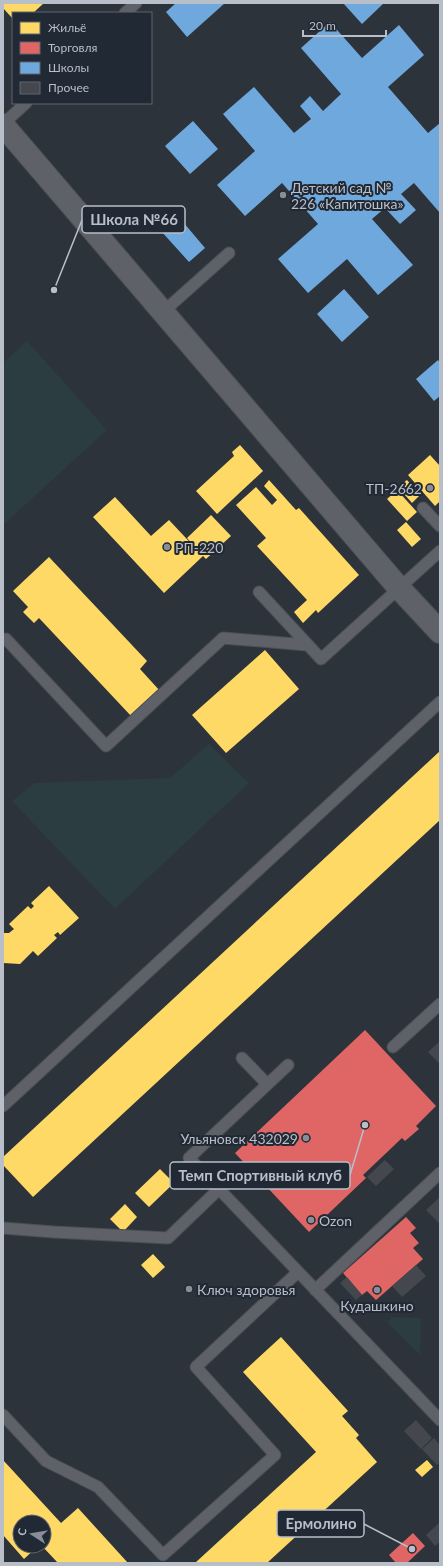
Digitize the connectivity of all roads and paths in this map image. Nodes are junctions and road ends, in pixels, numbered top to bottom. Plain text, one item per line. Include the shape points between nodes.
1 (136, 3) edge
2 (126, 12) edge
3 (25, 104) edge
4 (3, 124) edge
5 (229, 253) dead end
6 (163, 312) junction
7 (423, 508) dead end
8 (440, 526) edge
9 (440, 551) edge
10 (399, 588) junction
11 (259, 592) dead end
12 (440, 632) edge
13 (6, 639) dead end
14 (307, 644) junction
15 (440, 702) edge
16 (440, 1004) edge
17 (393, 1047) dead end
18 (242, 1058) dead end
19 (288, 1065) dead end
20 (267, 1084) junction
21 (3, 1106) edge
22 (440, 1173) edge
23 (219, 1189) junction
24 (3, 1228) edge
25 (298, 1272) junction
26 (315, 1290) junction
27 (3, 1415) edge
28 (440, 1420) edge

1 - 2 lane
3 - 4 lane
4 - 6 street
5 - 6 lane
6 - 10 street
7 - 8 lane
9 - 10 lane
10 - 12 street
10 - 14 lane via 321,659
11 - 14 lane
13 - 14 lane via 106,746 223,638
15 - 21 lane
16 - 17 lane
18 - 20 lane
19 - 20 lane
20 - 23 lane via 189,1158
22 - 26 lane
23 - 24 lane via 168,1238
23 - 25 lane
25 - 26 lane
25 - 27 lane via 196,1367 275,1455 163,1556 98,1487 46,1461
26 - 28 lane

